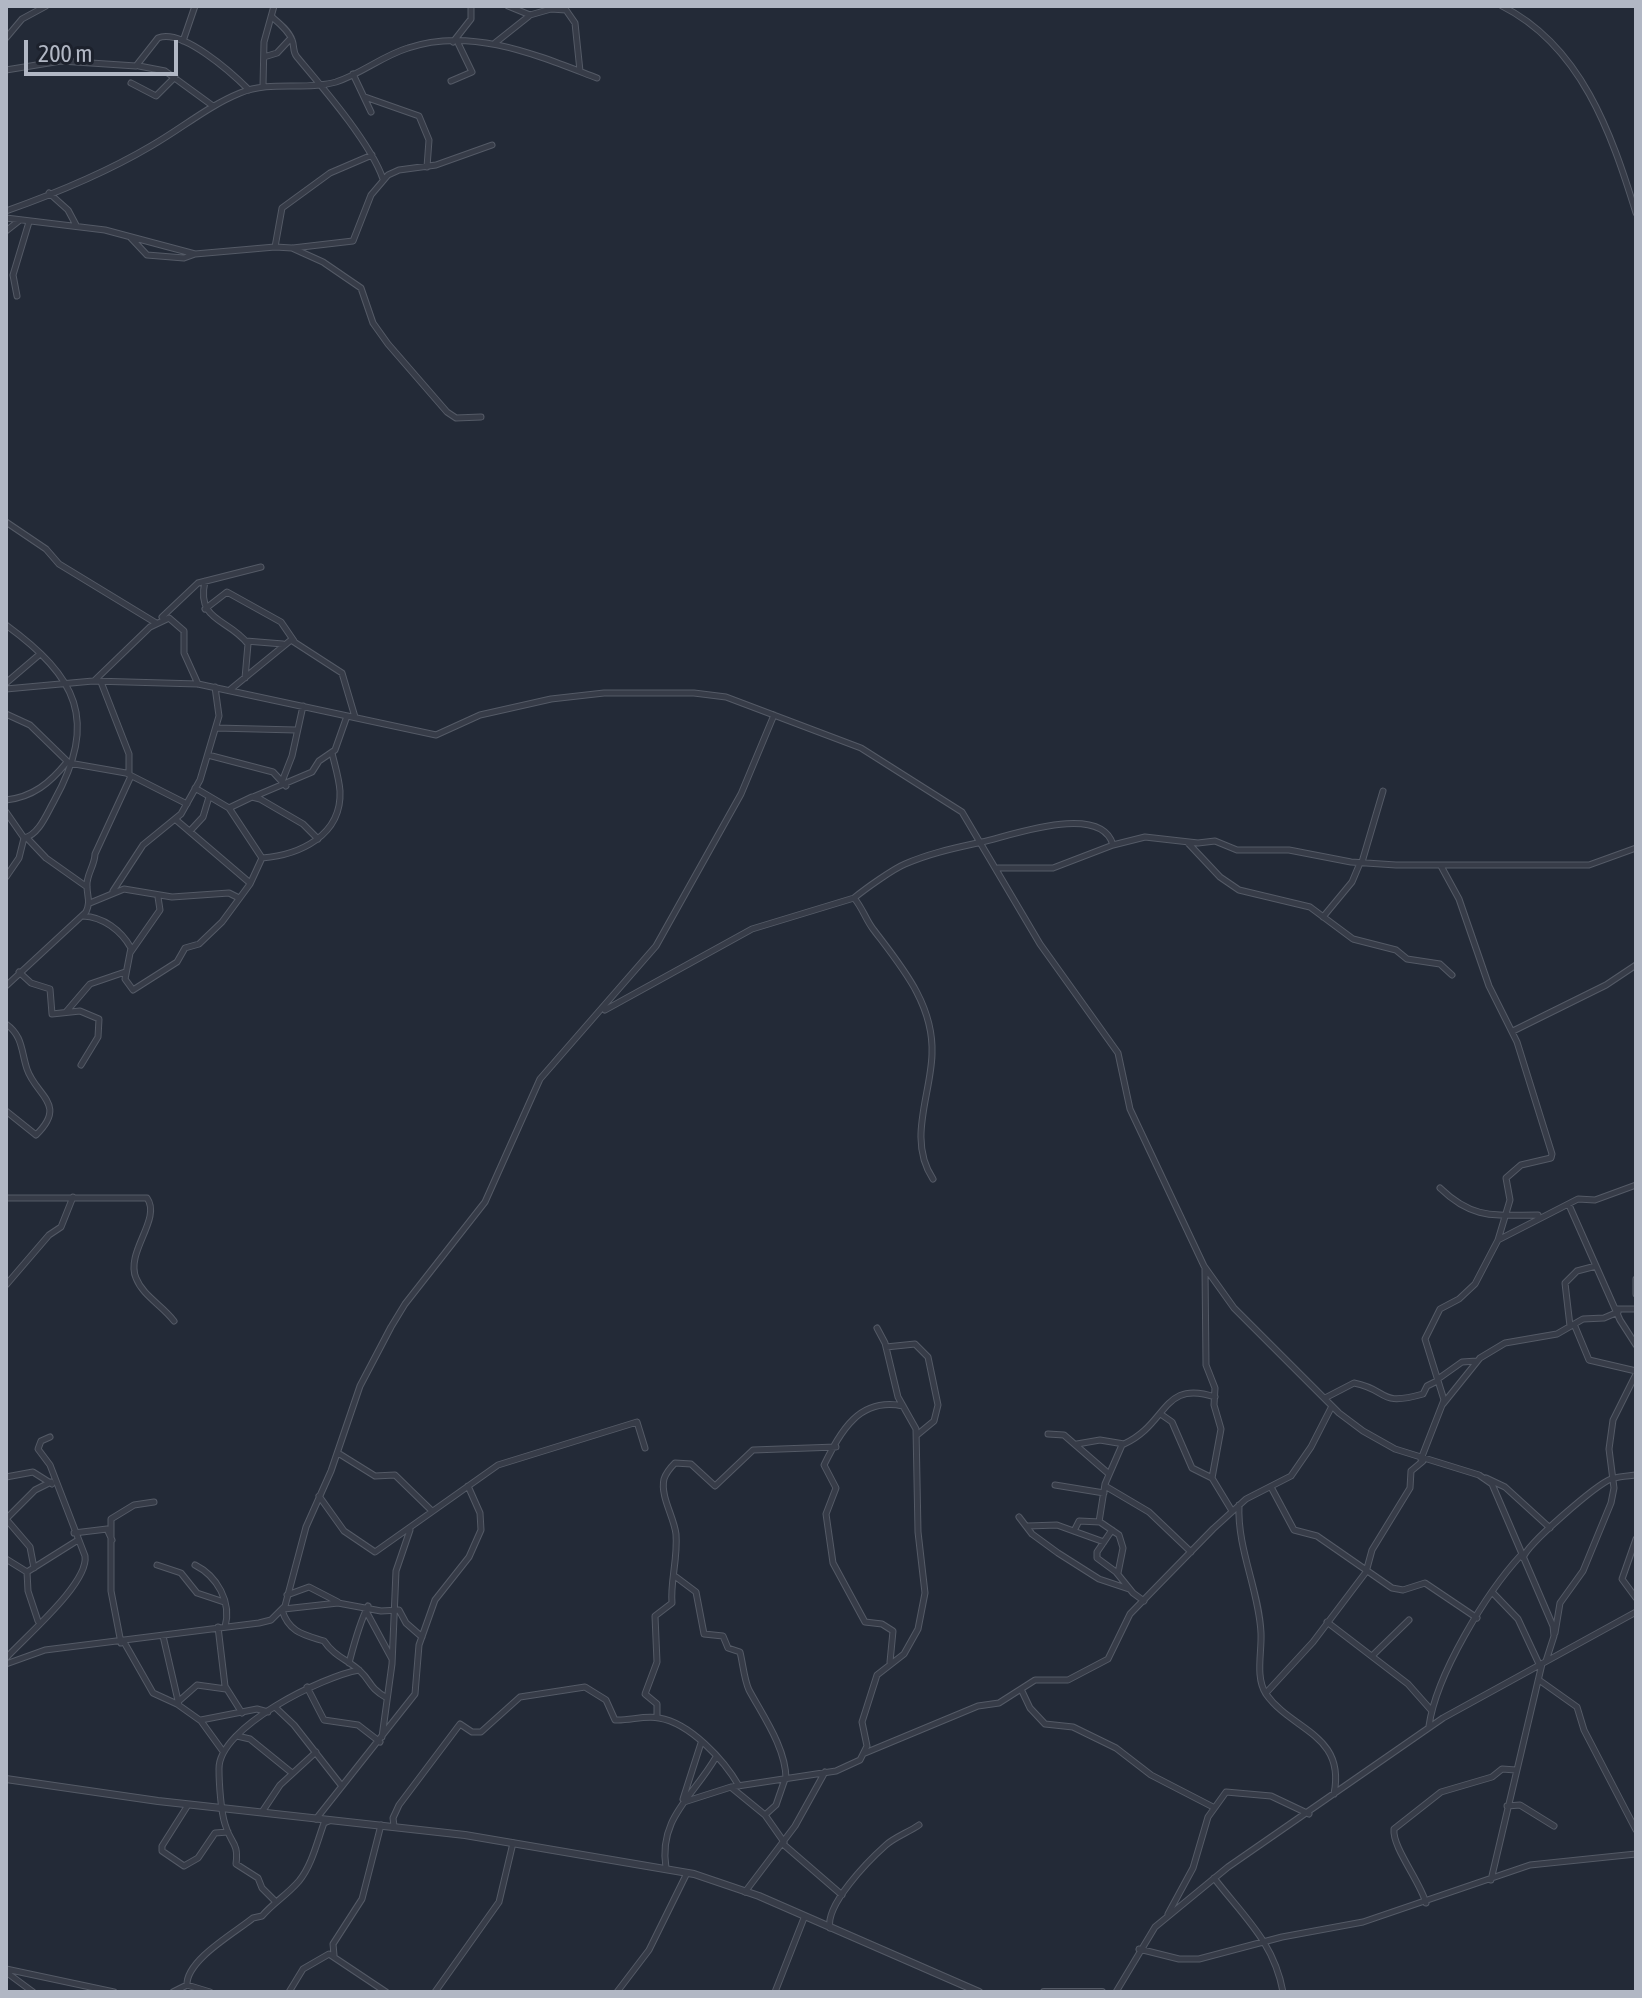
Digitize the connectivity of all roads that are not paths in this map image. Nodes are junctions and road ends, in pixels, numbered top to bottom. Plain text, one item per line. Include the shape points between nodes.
1 (46, 6) edge
2 (195, 6) edge
3 (274, 6) edge
4 (471, 6) edge
5 (508, 6) edge
6 (1502, 6) edge
7 (530, 15) junction
8 (272, 17) junction
9 (6, 38) edge
10 (292, 38) junction
11 (183, 41) junction
12 (455, 43) junction
13 (495, 43) junction
14 (264, 57) junction
15 (138, 66) junction
16 (6, 70) edge
17 (580, 71) junction
18 (353, 74) junction
19 (175, 77) junction
20 (597, 78) dead end
21 (451, 81) dead end
22 (131, 83) dead end
23 (324, 85) junction
24 (263, 86) junction
25 (249, 90) junction
26 (365, 97) junction
27 (213, 106) junction
28 (371, 112) dead end
29 (492, 145) dead end
30 (372, 155) junction
31 (427, 167) junction
32 (383, 179) junction
33 (49, 193) junction
34 (6, 211) edge
35 (1636, 213) edge
36 (6, 218) edge
37 (20, 220) junction
38 (29, 222) junction
39 (76, 225) junction
40 (6, 231) edge
41 (130, 237) junction
42 (275, 247) junction
43 (292, 248) junction
44 (195, 254) junction
45 (6, 274) edge
46 (12, 278) junction
47 (17, 296) dead end
48 (481, 417) dead end
49 (6, 522) edge
50 (261, 567) dead end
51 (205, 581) junction
52 (205, 609) junction
53 (156, 622) junction
54 (6, 625) edge
55 (246, 641) junction
56 (294, 641) junction
57 (284, 644) junction
58 (40, 654) junction
59 (245, 679) junction
60 (93, 681) junction
61 (101, 682) junction
62 (67, 684) junction
63 (198, 684) junction
64 (6, 686) edge
65 (215, 687) junction
66 (230, 689) junction
67 (303, 706) junction
68 (6, 714) edge
69 (774, 715) junction
70 (347, 716) junction
71 (355, 718) junction
72 (216, 728) junction
73 (296, 730) junction
74 (332, 753) junction
75 (208, 755) junction
76 (70, 762) junction
77 (130, 775) junction
78 (283, 779) junction
79 (286, 786) junction
80 (195, 788) junction
81 (1383, 791) dead end
82 (209, 796) junction
83 (253, 797) junction
84 (6, 800) edge
85 (187, 804) junction
86 (229, 808) junction
87 (6, 812) edge
88 (175, 819) junction
89 (13, 821) junction
90 (6, 824) edge
91 (190, 831) junction
92 (26, 838) junction
93 (318, 839) junction
94 (1187, 842) junction
95 (980, 843) junction
96 (1113, 845) junction
97 (1636, 848) edge
98 (262, 858) junction
99 (1361, 863) junction
100 (1440, 865) junction
101 (998, 868) junction
102 (7, 874) edge
103 (250, 883) junction
104 (87, 887) junction
105 (113, 891) junction
106 (157, 896) junction
107 (237, 897) junction
108 (854, 898) junction
109 (89, 904) junction
110 (83, 916) junction
111 (1323, 917) junction
112 (130, 953) junction
113 (1636, 965) edge
114 (19, 972) junction
115 (125, 972) junction
116 (1452, 975) dead end
117 (6, 986) edge
118 (66, 1012) junction
119 (601, 1012) junction
120 (6, 1024) edge
121 (1513, 1031) junction
122 (81, 1065) dead end
123 (6, 1111) edge
124 (933, 1179) dead end
125 (1636, 1185) edge
126 (1440, 1188) dead end
127 (73, 1197) junction
128 (6, 1198) edge
129 (1569, 1205) junction
130 (1504, 1215) junction
131 (1544, 1215) junction
132 (1498, 1240) junction
133 (1596, 1266) junction
134 (1205, 1268) junction
135 (1636, 1279) edge
136 (6, 1285) edge
137 (1636, 1294) edge
138 (1636, 1309) edge
139 (1617, 1311) junction
140 (174, 1321) dead end
141 (1572, 1325) junction
142 (877, 1328) dead end
143 (1636, 1345) edge
144 (886, 1347) junction
145 (1478, 1361) junction
146 (1636, 1373) edge
147 (1438, 1380) junction
148 (1215, 1397) junction
149 (1325, 1398) junction
150 (1442, 1404) junction
151 (904, 1406) junction
152 (1332, 1406) junction
153 (1162, 1415) junction
154 (1048, 1434) dead end
155 (917, 1435) junction
156 (50, 1437) dead end
157 (1077, 1444) junction
158 (1122, 1445) junction
159 (836, 1447) junction
160 (645, 1448) dead end
161 (338, 1453) junction
162 (1422, 1460) junction
163 (1109, 1474) junction
164 (1636, 1475) edge
165 (6, 1477) edge
166 (1212, 1478) junction
167 (1485, 1478) junction
168 (1613, 1478) junction
169 (51, 1482) junction
170 (1055, 1485) dead end
171 (468, 1486) junction
172 (1105, 1486) junction
173 (1271, 1487) junction
174 (59, 1492) junction
175 (1104, 1493) junction
176 (319, 1496) junction
177 (154, 1502) dead end
178 (1239, 1504) junction
179 (432, 1511) junction
180 (1232, 1511) junction
181 (1019, 1517) dead end
182 (1099, 1522) junction
183 (1028, 1526) junction
184 (1550, 1528) junction
185 (410, 1530) junction
186 (1112, 1530) junction
187 (1074, 1531) junction
188 (74, 1533) junction
189 (1636, 1539) edge
190 (78, 1540) junction
191 (112, 1540) junction
192 (1104, 1542) junction
193 (1191, 1552) junction
194 (1522, 1557) junction
195 (6, 1559) edge
196 (157, 1565) dead end
197 (195, 1565) dead end
198 (34, 1568) junction
199 (27, 1572) junction
200 (1366, 1572) junction
201 (1118, 1574) junction
202 (676, 1577) junction
203 (1129, 1589) junction
204 (1493, 1593) junction
205 (287, 1595) junction
206 (1636, 1598) edge
207 (1144, 1601) junction
208 (224, 1602) junction
209 (338, 1603) junction
210 (367, 1608) junction
211 (282, 1610) junction
212 (395, 1611) junction
213 (1636, 1612) edge
214 (1477, 1618) junction
215 (1409, 1620) dead end
216 (38, 1622) junction
217 (1327, 1622) junction
218 (222, 1627) junction
219 (1554, 1634) junction
220 (163, 1636) junction
221 (422, 1637) junction
222 (123, 1642) junction
223 (1373, 1655) junction
224 (6, 1658) edge
225 (392, 1659) junction
226 (349, 1663) junction
227 (889, 1663) junction
228 (1542, 1663) junction
229 (359, 1670) junction
230 (1539, 1680) junction
231 (307, 1687) junction
232 (227, 1689) junction
233 (1021, 1689) junction
234 (1266, 1693) junction
235 (387, 1698) junction
236 (179, 1704) junction
237 (275, 1707) junction
238 (1431, 1710) junction
239 (268, 1712) junction
240 (242, 1713) junction
241 (657, 1717) junction
242 (200, 1720) junction
243 (1429, 1727) junction
244 (236, 1736) junction
245 (381, 1741) junction
246 (701, 1743) junction
247 (222, 1750) junction
248 (316, 1752) junction
249 (865, 1753) junction
250 (716, 1757) junction
251 (1516, 1770) junction
252 (826, 1771) junction
253 (292, 1773) junction
254 (6, 1779) edge
255 (785, 1779) junction
256 (341, 1786) junction
257 (739, 1786) junction
258 (731, 1787) junction
259 (1334, 1795) junction
260 (683, 1803) junction
261 (188, 1805) junction
262 (1507, 1806) junction
263 (1213, 1807) junction
264 (224, 1808) junction
265 (262, 1812) junction
266 (1309, 1814) junction
267 (765, 1815) junction
268 (316, 1819) junction
269 (329, 1821) junction
270 (381, 1825) junction
271 (919, 1825) dead end
272 (394, 1826) junction
273 (1554, 1826) dead end
274 (1636, 1830) edge
275 (228, 1832) junction
276 (513, 1843) junction
277 (783, 1843) junction
278 (1636, 1854) edge
279 (666, 1868) junction
280 (687, 1873) junction
281 (1214, 1878) junction
282 (1491, 1880) junction
283 (745, 1892) junction
284 (842, 1895) junction
285 (275, 1901) junction
286 (1426, 1903) junction
287 (1168, 1915) junction
288 (804, 1918) junction
289 (830, 1928) junction
290 (1266, 1941) junction
291 (1139, 1949) junction
292 (334, 1955) junction
293 (6, 1970) edge
294 (187, 1985) junction
295 (33, 1992) edge
296 (114, 1992) edge
297 (173, 1992) edge
298 (210, 1992) edge
299 (289, 1992) edge
300 (386, 1992) edge
301 (435, 1992) edge
302 (617, 1992) edge
303 (775, 1992) edge
304 (979, 1992) edge
305 (1044, 1992) edge
306 (1102, 1992) edge
307 (1116, 1992) edge
308 (1283, 1992) edge

1 - 9 street via 22,19
2 - 11 street
3 - 8 street
4 - 12 street via 471,19
5 - 7 street
6 - 35 street via 1546,34 1582,82 1617,149
7 - 13 street
7 - 17 street via 556,8 570,14
8 - 10 street
8 - 14 street
10 - 14 street
10 - 23 street via 294,54
11 - 15 street via 158,38
11 - 25 street via 225,67
12 - 13 street
12 - 18 street via 408,47
12 - 21 street via 472,72
13 - 17 street
14 - 24 street
15 - 16 street via 61,61
15 - 19 street
17 - 20 street
18 - 23 street
18 - 26 street
19 - 22 street via 156,96
19 - 27 street
23 - 24 street
23 - 30 street
24 - 25 street
25 - 27 street
26 - 28 street
26 - 31 street via 419,116 429,140
27 - 33 street via 148,148
29 - 31 street
30 - 32 street
30 - 42 street via 330,173 284,207
31 - 32 street via 399,170
32 - 43 street via 353,241
33 - 34 street
33 - 39 street
36 - 37 street
37 - 38 street
37 - 40 street
38 - 39 street
38 - 46 street
39 - 41 street
41 - 44 street
41 - 44 street via 147,255
42 - 43 street
42 - 44 street
43 - 48 street via 333,267 361,288 373,323 447,412 456,418
45 - 46 street
46 - 47 street
49 - 53 street via 59,564
50 - 51 street
51 - 52 street
51 - 53 street
52 - 55 street
52 - 56 street via 227,592 281,622
53 - 60 street
53 - 63 street via 172,619 184,631 184,653
54 - 58 street
55 - 57 street
55 - 59 street via 250,648
56 - 57 street
56 - 71 street via 342,673
57 - 59 street
58 - 62 street
58 - 64 street
59 - 66 street
60 - 61 street
60 - 62 street
61 - 63 street
61 - 77 street via 129,754
62 - 64 street
62 - 76 street via 78,721
63 - 65 street
65 - 66 street
65 - 72 street
66 - 67 street
67 - 70 street
67 - 73 street
68 - 76 street via 30,725
69 - 71 street via 712,695 604,693 510,706 436,735
69 - 95 street via 861,748 962,812
69 - 119 street via 741,794 667,928
70 - 71 street
70 - 74 street
72 - 73 street
72 - 75 street
73 - 78 street
74 - 79 street
74 - 93 street via 340,799 334,819
75 - 78 street via 263,768
75 - 80 street
76 - 77 street
76 - 84 street via 43,787
76 - 92 street via 43,820
77 - 85 street
77 - 104 street via 99,841
78 - 79 street
79 - 83 street
80 - 82 street
80 - 85 street
81 - 99 street
82 - 86 street
82 - 91 street via 203,817
83 - 86 street
83 - 93 street via 303,824
85 - 88 street
86 - 98 street
87 - 89 street
88 - 91 street
88 - 105 street via 143,845
89 - 90 street
89 - 92 street
91 - 103 street
92 - 102 street
92 - 104 street
93 - 98 street via 294,854
94 - 96 street via 1145,837
94 - 99 street via 1215,841 1237,850 1289,850
94 - 111 street via 1239,890 1310,907
95 - 96 street via 1072,824 1107,833
95 - 101 street
95 - 108 street via 901,865
96 - 101 street via 1053,868
97 - 100 street via 1589,865
98 - 103 street
99 - 100 street
99 - 111 street
100 - 121 street
101 - 134 street via 1040,944 1118,1053 1130,1109
103 - 107 street
104 - 109 street
105 - 106 street
105 - 109 street
106 - 107 street
106 - 112 street via 160,910
107 - 115 street via 201,942 139,988 128,987
108 - 119 street via 746,932
108 - 124 street via 906,970 927,1018 933,1052 921,1141
109 - 110 street
110 - 112 street via 111,925
110 - 114 street
111 - 116 street via 1353,939 1396,950 1407,959 1440,964
112 - 115 street
113 - 121 street
114 - 117 street
114 - 118 street via 50,989 52,1014
115 - 118 street via 90,984
118 - 122 street via 93,1014 100,1022 96,1042
119 - 161 street via 540,1079 485,1202 405,1304 360,1386
120 - 123 street via 22,1043 26,1068 50,1109 36,1135
121 - 130 street via 1552,1156 1521,1165 1508,1175 1510,1200
125 - 129 street
126 - 130 street via 1467,1210
127 - 128 street
127 - 136 street via 61,1227
127 - 140 street via 148,1199 151,1212 134,1274
129 - 131 street
129 - 133 street
130 - 131 street
130 - 132 street
131 - 132 street
132 - 147 street via 1475,1284 1440,1309 1429,1328 1426,1343
133 - 139 street
133 - 141 street via 1566,1280
134 - 148 street via 1205,1359
134 - 149 street via 1234,1308
135 - 137 street
138 - 139 street
139 - 141 street
139 - 143 street
141 - 145 street via 1557,1334 1505,1343
141 - 146 street via 1589,1360
142 - 144 street
144 - 151 street
144 - 155 street via 915,1344 928,1357 937,1412
145 - 147 street via 1462,1362
145 - 150 street
146 - 168 street via 1613,1420
147 - 149 street via 1423,1394 1400,1400 1388,1400 1354,1383
147 - 150 street
148 - 153 street via 1185,1393 1170,1401
148 - 166 street via 1221,1429
149 - 152 street
150 - 162 street
151 - 155 street
151 - 159 street via 881,1403 859,1412
152 - 162 street via 1371,1436
152 - 173 street via 1296,1470
153 - 158 street
153 - 166 street via 1176,1429 1192,1468
154 - 157 street via 1061,1434
155 - 227 street via 922,1617 910,1646
156 - 174 street via 38,1449
157 - 158 street via 1100,1440
157 - 163 street
158 - 163 street
159 - 202 street via 753,1450 715,1486 691,1464 672,1465 664,1482 675,1531
159 - 227 street via 824,1465 836,1488 826,1514 833,1563 865,1622 893,1631
160 - 171 street via 637,1422 502,1463
161 - 176 street
161 - 179 street via 378,1477 395,1475
162 - 167 street
162 - 200 street via 1411,1471 1410,1488 1372,1550
163 - 172 street
164 - 168 street
165 - 169 street via 33,1472
166 - 180 street
167 - 184 street via 1497,1481
167 - 194 street via 1497,1493
168 - 184 street
168 - 219 street via 1611,1503 1583,1571 1560,1603
169 - 174 street
169 - 198 street via 6,1519 30,1547
170 - 175 street
171 - 179 street
171 - 221 street via 481,1530 469,1557 435,1600
172 - 175 street
172 - 193 street via 1149,1512
173 - 178 street
173 - 200 street via 1294,1530 1317,1536
174 - 188 street
175 - 182 street
176 - 185 street via 341,1528 371,1551
176 - 205 street
177 - 191 street via 111,1517
178 - 180 street
178 - 234 street
179 - 185 street
180 - 193 street
181 - 183 street
182 - 186 street
182 - 187 street via 1079,1521
183 - 187 street via 1054,1524
183 - 203 street via 1034,1536 1084,1570
184 - 194 street
185 - 212 street via 396,1571
186 - 192 street
186 - 201 street via 1123,1544
187 - 192 street
188 - 190 street
188 - 191 street via 107,1529
189 - 206 street via 1622,1579
190 - 198 street
190 - 216 street via 86,1564 82,1577
191 - 222 street via 111,1591
192 - 201 street via 1097,1558
193 - 207 street
194 - 204 street
194 - 219 street
195 - 199 street
196 - 208 street via 181,1573 197,1593
197 - 208 street via 213,1576
198 - 199 street
199 - 216 street
200 - 214 street via 1400,1590 1425,1583
200 - 217 street
201 - 203 street
202 - 241 street via 672,1603 654,1621 657,1662 645,1694 657,1704
202 - 255 street via 696,1592 704,1634 723,1636 728,1648 740,1652 747,1685 784,1762
203 - 207 street
204 - 214 street
204 - 228 street via 1518,1619
205 - 209 street via 309,1587
205 - 211 street
207 - 233 street via 1125,1622 1108,1659 1068,1680 1035,1680
208 - 218 street
209 - 210 street
209 - 211 street
210 - 212 street
210 - 225 street
210 - 226 street
211 - 218 street via 271,1620
211 - 226 street via 303,1637 322,1640
212 - 221 street via 401,1611
212 - 225 street
213 - 228 street
214 - 238 street via 1442,1678
215 - 223 street
216 - 224 street
217 - 223 street
217 - 234 street
218 - 220 street
218 - 232 street
219 - 228 street
220 - 222 street
220 - 236 street
221 - 245 street via 416,1692
222 - 224 street
222 - 236 street via 150,1690
223 - 238 street
225 - 235 street
226 - 229 street
227 - 249 street via 877,1675 862,1722
228 - 230 street
228 - 243 street
229 - 231 street
229 - 235 street via 373,1690
230 - 251 street
230 - 274 street via 1577,1707
231 - 237 street
231 - 245 street via 324,1720 358,1725
232 - 236 street via 197,1685
232 - 240 street
233 - 249 street via 999,1703 978,1706
233 - 263 street via 1045,1724 1073,1727 1116,1748 1151,1775
234 - 259 street via 1327,1749 1338,1777
235 - 245 street
236 - 242 street
237 - 239 street
237 - 248 street
238 - 243 street
239 - 240 street
239 - 244 street
240 - 242 street
241 - 246 street
241 - 272 street via 615,1720 606,1700 585,1687 520,1697 481,1732 462,1724 456,1728 399,1805
242 - 247 street
243 - 259 street
244 - 247 street
244 - 253 street via 250,1739
245 - 256 street
246 - 250 street
246 - 260 street
247 - 264 street
248 - 253 street
248 - 256 street
249 - 252 street via 850,1766
250 - 257 street
250 - 260 street
251 - 262 street
251 - 286 street via 1502,1769 1447,1790 1394,1829
252 - 255 street
252 - 277 street
253 - 265 street
254 - 261 street
255 - 257 street
255 - 267 street via 776,1805
256 - 268 street
257 - 258 street
258 - 260 street
258 - 267 street
259 - 266 street
260 - 279 street via 665,1833
261 - 264 street
261 - 275 street via 162,1846 176,1863 194,1861 215,1833
262 - 273 street via 1520,1805
262 - 282 street
263 - 266 street via 1226,1792 1239,1791 1278,1798
263 - 287 street via 1193,1868
264 - 265 street
264 - 275 street
265 - 268 street
266 - 281 street
267 - 277 street
268 - 269 street
269 - 270 street
269 - 285 street via 308,1869
270 - 272 street
270 - 292 street via 363,1896 333,1944
271 - 284 street via 888,1843
272 - 276 street
275 - 285 street via 239,1851 238,1866 258,1878
276 - 279 street
276 - 301 street via 503,1894
277 - 283 street
277 - 284 street
278 - 282 street via 1530,1865
279 - 280 street
280 - 283 street
280 - 302 street via 649,1950
281 - 287 street
281 - 290 street
282 - 286 street
283 - 288 street
284 - 289 street via 829,1912
285 - 294 street via 262,1916 206,1953 187,1977
286 - 290 street via 1352,1925
287 - 291 street
288 - 289 street
288 - 303 street
289 - 304 street
290 - 291 street via 1192,1960
290 - 308 street
291 - 307 street
292 - 299 street via 312,1962
292 - 300 street
293 - 295 street
293 - 296 street
294 - 297 street
294 - 298 street
305 - 306 street

